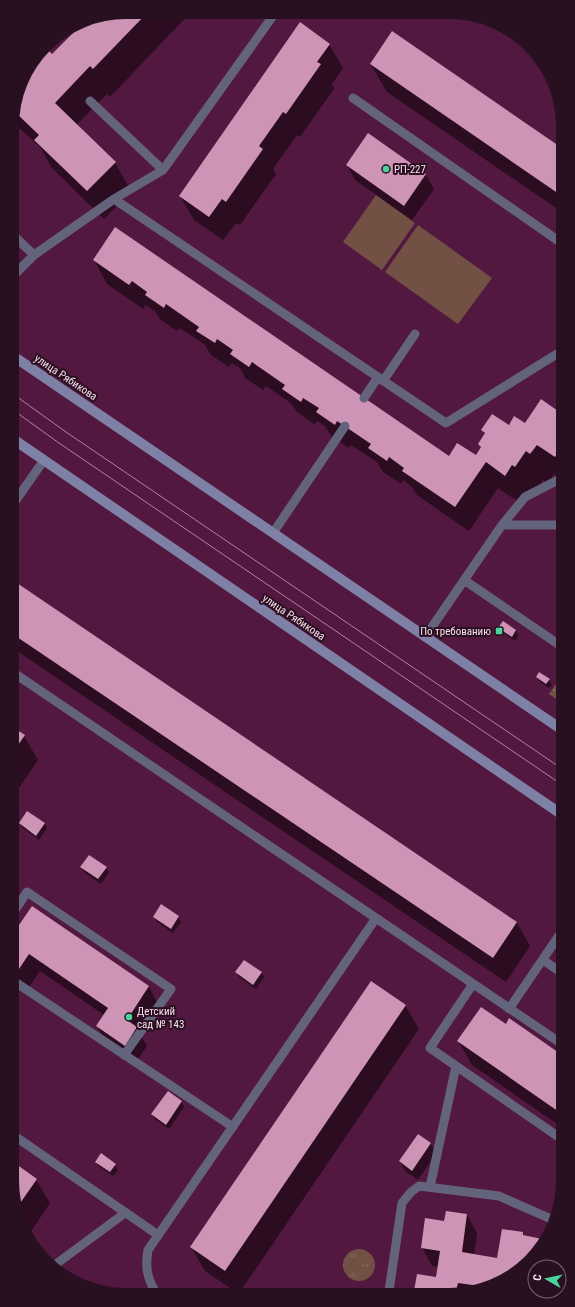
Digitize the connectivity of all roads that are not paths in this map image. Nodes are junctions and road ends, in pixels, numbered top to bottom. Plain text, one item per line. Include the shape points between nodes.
1 (271, 19) edge
2 (353, 98) dead end
3 (90, 101) dead end
4 (163, 170) junction
5 (114, 199) junction
6 (556, 239) edge
7 (19, 241) edge
8 (34, 255) junction
9 (19, 270) edge
10 (416, 334) dead end
11 (556, 355) edge
12 (19, 360) edge
13 (380, 379) junction
14 (364, 398) dead end
15 (344, 426) dead end
16 (19, 443) edge
17 (44, 460) junction
18 (556, 481) edge
19 (19, 496) edge
20 (502, 525) junction
21 (556, 525) edge
22 (273, 533) junction
23 (464, 580) junction
24 (425, 637) junction
25 (556, 643) edge
26 (19, 676) edge
27 (556, 726) edge
28 (556, 810) edge
29 (19, 904) edge
30 (376, 918) junction
31 (556, 940) edge
32 (543, 960) junction
33 (556, 969) edge
34 (474, 984) junction
35 (19, 985) edge
36 (509, 1009) junction
37 (556, 1040) edge
38 (124, 1055) junction
39 (456, 1066) junction
40 (233, 1127) junction
41 (556, 1135) edge
42 (19, 1139) edge
43 (430, 1187) junction
44 (125, 1213) junction
45 (549, 1218) edge
46 (158, 1235) junction
47 (58, 1263) edge
48 (154, 1288) edge
49 (390, 1288) edge

1 - 4 lane
2 - 6 lane
3 - 4 lane
4 - 5 lane
5 - 8 lane
5 - 13 lane
7 - 8 lane
8 - 9 lane
10 - 13 lane
11 - 13 lane via 446,424
12 - 22 main road, улица Рябикова
13 - 14 lane
15 - 22 lane
16 - 17 main road, улица Рябикова
17 - 19 lane
17 - 28 main road, улица Рябикова
18 - 20 lane via 525,498
20 - 21 lane
20 - 23 lane
22 - 24 main road, улица Рябикова
23 - 24 lane
23 - 25 lane
24 - 27 main road, улица Рябикова
26 - 30 lane
29 - 38 lane via 27,892 171,989
30 - 34 lane
30 - 40 lane
31 - 32 lane
32 - 33 lane
32 - 36 lane
34 - 36 lane
34 - 39 lane via 430,1048
35 - 38 lane
36 - 37 lane
38 - 40 lane
39 - 41 lane
39 - 43 lane
40 - 46 lane
42 - 44 lane
43 - 45 lane via 499,1196
43 - 49 lane via 420,1186 402,1203
44 - 46 lane
44 - 47 lane
46 - 48 lane via 148,1250 146,1263

